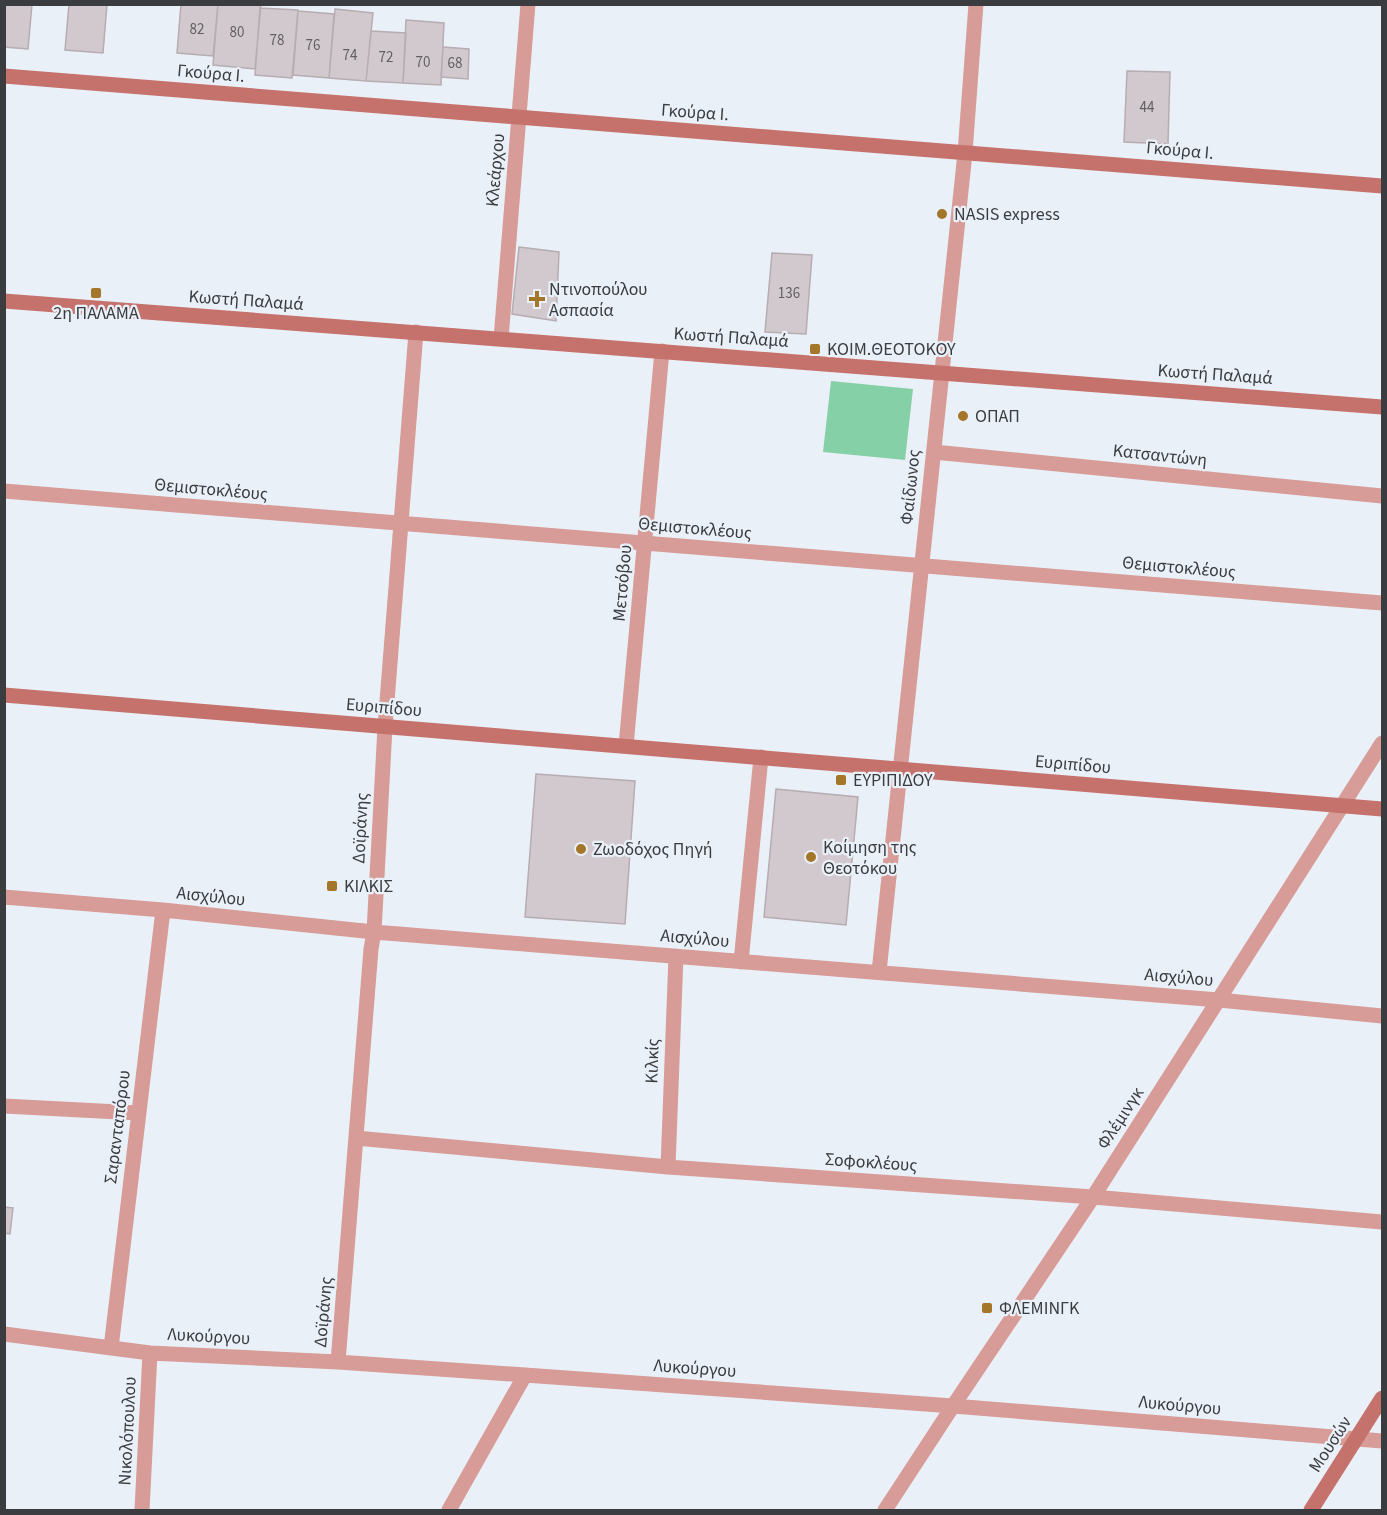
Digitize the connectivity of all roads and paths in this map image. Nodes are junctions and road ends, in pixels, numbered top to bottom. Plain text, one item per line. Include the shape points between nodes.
1 (528, 4) edge
2 (976, 4) edge
3 (4, 76) edge
4 (519, 118) junction
5 (965, 153) junction
6 (1383, 186) edge
7 (4, 301) edge
8 (416, 332) junction
9 (501, 339) junction
10 (662, 351) junction
11 (942, 373) junction
12 (1383, 407) edge
13 (934, 452) junction
14 (4, 491) edge
15 (1383, 496) edge
16 (400, 524) junction
17 (645, 544) junction
18 (922, 566) junction
19 (1383, 603) edge
20 (4, 695) edge
21 (385, 727) junction
22 (1383, 743) edge
23 (626, 747) junction
24 (761, 757) junction
25 (900, 769) junction
26 (1342, 806) junction
27 (1383, 809) edge
28 (4, 897) edge
29 (163, 910) junction
30 (374, 932) junction
31 (676, 956) junction
32 (741, 962) junction
33 (879, 972) junction
34 (1219, 1000) junction
35 (1383, 1016) edge
36 (4, 1106) edge
37 (138, 1113) junction
38 (356, 1138) junction
39 (668, 1167) junction
40 (1093, 1197) junction
41 (1383, 1222) edge
42 (4, 1334) edge
43 (111, 1348) junction
44 (150, 1353) junction
45 (338, 1362) junction
46 (525, 1375) junction
47 (1383, 1398) edge
48 (953, 1406) junction
49 (1356, 1439) junction
50 (1383, 1441) edge
51 (142, 1510) edge
52 (449, 1510) edge
53 (885, 1510) edge
54 (1311, 1510) edge

1 - 4 street, Κλεάρχου
2 - 5 street, Φαίδωνος
3 - 4 street, Γκούρα Ι.
4 - 5 street, Γκούρα Ι.
4 - 9 street, Κλεάρχου
5 - 6 street, Γκούρα Ι.
5 - 11 street, Φαίδωνος
7 - 8 street, Κωστή Παλαμά
8 - 9 street, Κωστή Παλαμά
8 - 16 street, Δοϊράνης
9 - 10 street, Κωστή Παλαμά
10 - 11 street, Κωστή Παλαμά
10 - 17 street, Μετσόβου
11 - 12 street, Κωστή Παλαμά
11 - 13 street, Φαίδωνος
13 - 15 street, Κατσαντώνη
13 - 18 street, Φαίδωνος
14 - 16 street, Θεμιστοκλέους
16 - 17 street, Θεμιστοκλέους
16 - 21 street, Δοϊράνης
17 - 18 street, Θεμιστοκλέους
17 - 23 street, Μετσόβου
18 - 19 street, Θεμιστοκλέους
18 - 25 street, Φαίδωνος
20 - 21 street, Ευριπίδου
21 - 23 street, Ευριπίδου
21 - 30 street, Δοϊράνης
22 - 26 street, Φλέμινγκ
23 - 24 street, Ευριπίδου
24 - 25 street, Ευριπίδου
24 - 32 street
25 - 26 street, Ευριπίδου
25 - 33 street, Φαίδωνος
26 - 27 street, Ευριπίδου
26 - 34 street, Φλέμινγκ
28 - 29 street, Αισχύλου
29 - 30 street, Αισχύλου
29 - 37 street, Σαρανταπόρου
30 - 31 street, Αισχύλου
30 - 38 street, Δοϊράνης
31 - 32 street, Αισχύλου
31 - 39 street, Κιλκίς
32 - 33 street, Αισχύλου
33 - 34 street, Αισχύλου
34 - 35 street, Αισχύλου
34 - 40 street, Φλέμινγκ
36 - 37 street
37 - 43 street, Σαρανταπόρου
38 - 39 street, Σοφοκλέους
38 - 45 street, Δοϊράνης
39 - 40 street, Σοφοκλέους
40 - 41 street, Σοφοκλέους
40 - 48 street, Φλέμινγκ
42 - 43 street, Λυκούργου
43 - 44 street, Λυκούργου
44 - 45 street, Λυκούργου
44 - 51 street, Νικολόπουλου
45 - 46 street, Λυκούργου
46 - 48 street, Λυκούργου
46 - 52 street
47 - 49 street, Μουσών
48 - 49 street, Λυκούργου
48 - 53 street, Φλέμινγκ
49 - 50 street, Λυκούργου
49 - 54 street, Μουσών

